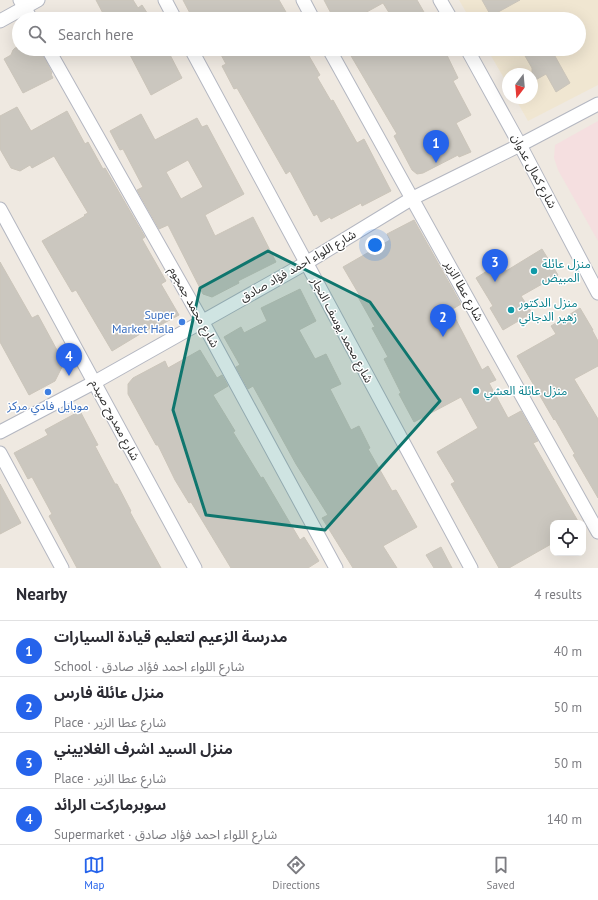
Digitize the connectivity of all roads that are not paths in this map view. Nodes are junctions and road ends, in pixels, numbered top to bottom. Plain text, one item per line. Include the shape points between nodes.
1 (38, 0) edge
2 (165, 0) edge
3 (303, 0) edge
4 (440, 0) edge
5 (22, 4) edge
6 (171, 12) edge
7 (309, 12) edge
8 (447, 12) edge
9 (0, 21) edge
10 (52, 56) edge
11 (195, 56) edge
12 (333, 56) edge
13 (472, 56) edge
14 (598, 104) edge
15 (520, 145) junction
16 (411, 199) junction
17 (0, 209) edge
18 (306, 262) junction
19 (598, 293) edge
20 (202, 321) junction
21 (95, 382) junction
22 (0, 432) edge
23 (0, 453) edge
24 (598, 532) edge
25 (62, 568) edge
26 (195, 568) edge
27 (336, 568) edge
28 (472, 568) edge

1 - 5 street
2 - 6 street
3 - 7 street
4 - 8 street
5 - 9 street
10 - 20 street, شارع محمد جمجوم
11 - 18 street, شارع محمد يوسف النجار
12 - 16 street, شارع عطا الزير
13 - 15 street, شارع كمال عدوان
14 - 15 street, شارع اللواء احمد فؤاد صادق
15 - 16 street, شارع اللواء احمد فؤاد صادق
15 - 19 street, شارع كمال عدوان
16 - 18 street, شارع اللواء احمد فؤاد صادق
16 - 24 street, شارع عطا الزير
17 - 21 street, شارع ممدوح صيدم
18 - 20 street, شارع اللواء احمد فؤاد صادق
18 - 28 street, شارع محمد يوسف النجار
20 - 21 street, شارع اللواء احمد فؤاد صادق
20 - 27 street, شارع محمد جمجوم
21 - 22 street, شارع اللواء احمد فؤاد صادق
21 - 26 street, شارع ممدوح صيدم
23 - 25 street

